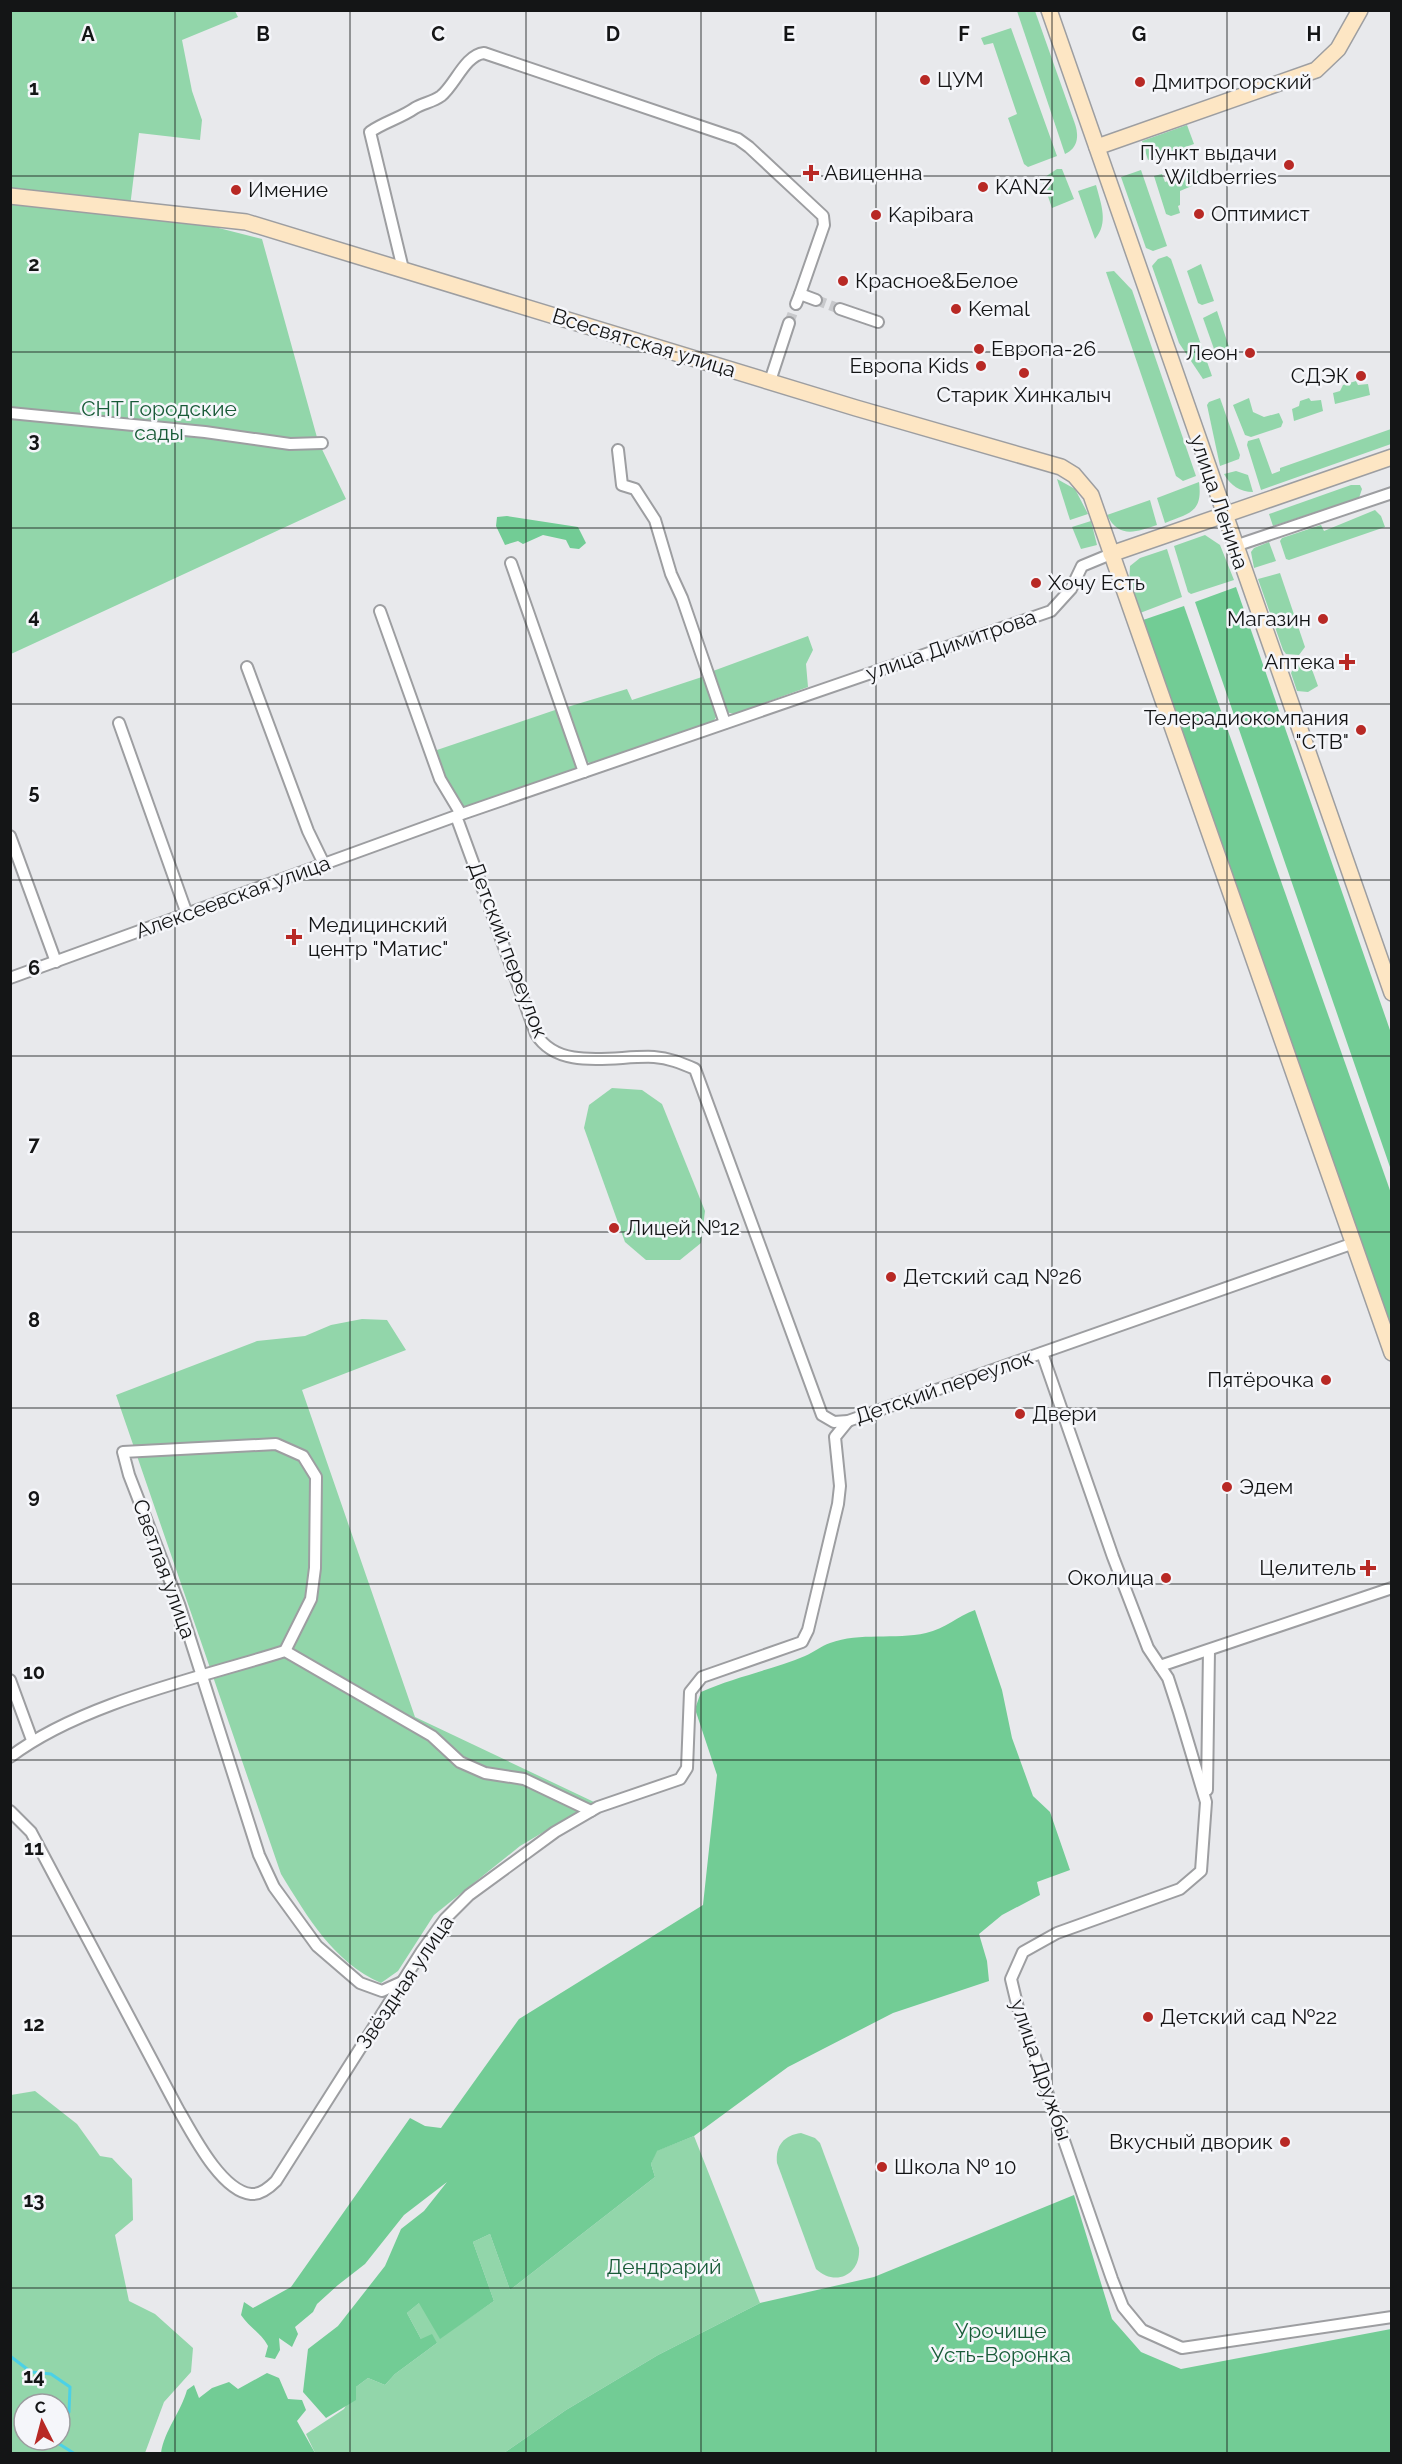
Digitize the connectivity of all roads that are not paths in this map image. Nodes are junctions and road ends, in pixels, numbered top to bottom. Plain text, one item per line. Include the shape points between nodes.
1 (1049, 10) edge
2 (1360, 10) edge
3 (1097, 147) junction
4 (10, 196) edge
5 (403, 269) junction
6 (816, 300) tunnel mouth
7 (840, 309) tunnel mouth
8 (879, 322) dead end
9 (789, 323) tunnel mouth
10 (770, 381) junction
11 (10, 413) edge
12 (322, 443) dead end
13 (618, 450) dead end
14 (1392, 458) edge
15 (1392, 493) edge
16 (1224, 515) junction
17 (1235, 546) junction
18 (1111, 554) junction
19 (511, 563) dead end
20 (380, 611) dead end
21 (247, 667) dead end
22 (119, 723) dead end
23 (725, 723) junction
24 (584, 772) junction
25 (459, 815) junction
26 (10, 836) edge
27 (324, 864) junction
28 (187, 914) junction
29 (56, 962) junction
30 (10, 978) edge
31 (1392, 993) edge
32 (1354, 1243) junction
33 (1042, 1353) junction
34 (1392, 1353) edge
35 (848, 1421) junction
36 (1392, 1588) edge
37 (1209, 1650) junction
38 (285, 1652) junction
39 (1160, 1666) junction
40 (203, 1677) junction
41 (10, 1680) edge
42 (32, 1740) junction
43 (10, 1757) edge
44 (1206, 1802) junction
45 (10, 1810) edge
46 (591, 1810) junction
47 (403, 1982) junction
48 (1392, 2317) edge

1 - 3 street, улица Ленина
2 - 3 street via 1338,49 1316,70
3 - 16 street, улица Ленина
4 - 5 street, Всесвятская улица via 246,222
5 - 6 street via 370,132 381,123 407,115 440,97 475,56 489,54 738,139 768,162 823,216 824,225 798,299
5 - 10 street, Всесвятская улица
7 - 8 street
9 - 10 street
10 - 18 street, Всесвятская улица via 1061,467 1074,475 1091,495
11 - 12 street via 290,444
13 - 23 street via 622,485 635,489 655,520
14 - 16 street
15 - 17 street
16 - 17 street, улица Ленина
16 - 18 street
17 - 31 street, улица Ленина
18 - 23 street, улица Димитрова via 1082,566 1071,589 1051,611
18 - 32 street, Всесвятская улица
19 - 24 street
20 - 25 street via 440,779
21 - 27 street
22 - 28 street
23 - 24 street
24 - 25 street
25 - 27 street, Алексеевская улица
25 - 35 street, Детский переулок via 543,1045 568,1057 655,1057 695,1069 822,1415 834,1422
26 - 29 street
27 - 28 street, Алексеевская улица
28 - 29 street, Алексеевская улица
29 - 30 street, Алексеевская улица
32 - 33 street
32 - 34 street, Всесвятская улица
33 - 35 street, Детский переулок
33 - 39 street, Детский переулок via 1113,1557 1148,1648
35 - 46 street, Звёздная улица via 835,1437 838,1504 802,1642 702,1677 690,1692 687,1768 680,1779
36 - 37 street
37 - 39 street
37 - 44 street
38 - 40 street
38 - 40 street, Светлая улица via 311,1599 315,1568 316,1476 303,1456 276,1444 123,1452
38 - 46 street via 432,1736 460,1761 485,1773 524,1779
39 - 44 street, улица Дружбы via 1168,1678
40 - 42 street via 109,1706
40 - 47 street, Светлая улица via 259,1855 274,1887 317,1946 360,1983 382,1991
41 - 42 street
42 - 43 street
44 - 48 street, улица Дружбы via 1201,1871 1180,1889 1057,1933 1023,1952 1011,1978 1112,2279 1123,2307 1142,2330 1182,2348
45 - 47 street, Звёздная улица via 32,1832 201,2148 235,2188 252,2194 266,2190 276,2181
46 - 47 street, Звёздная улица via 469,1894 445,1919

